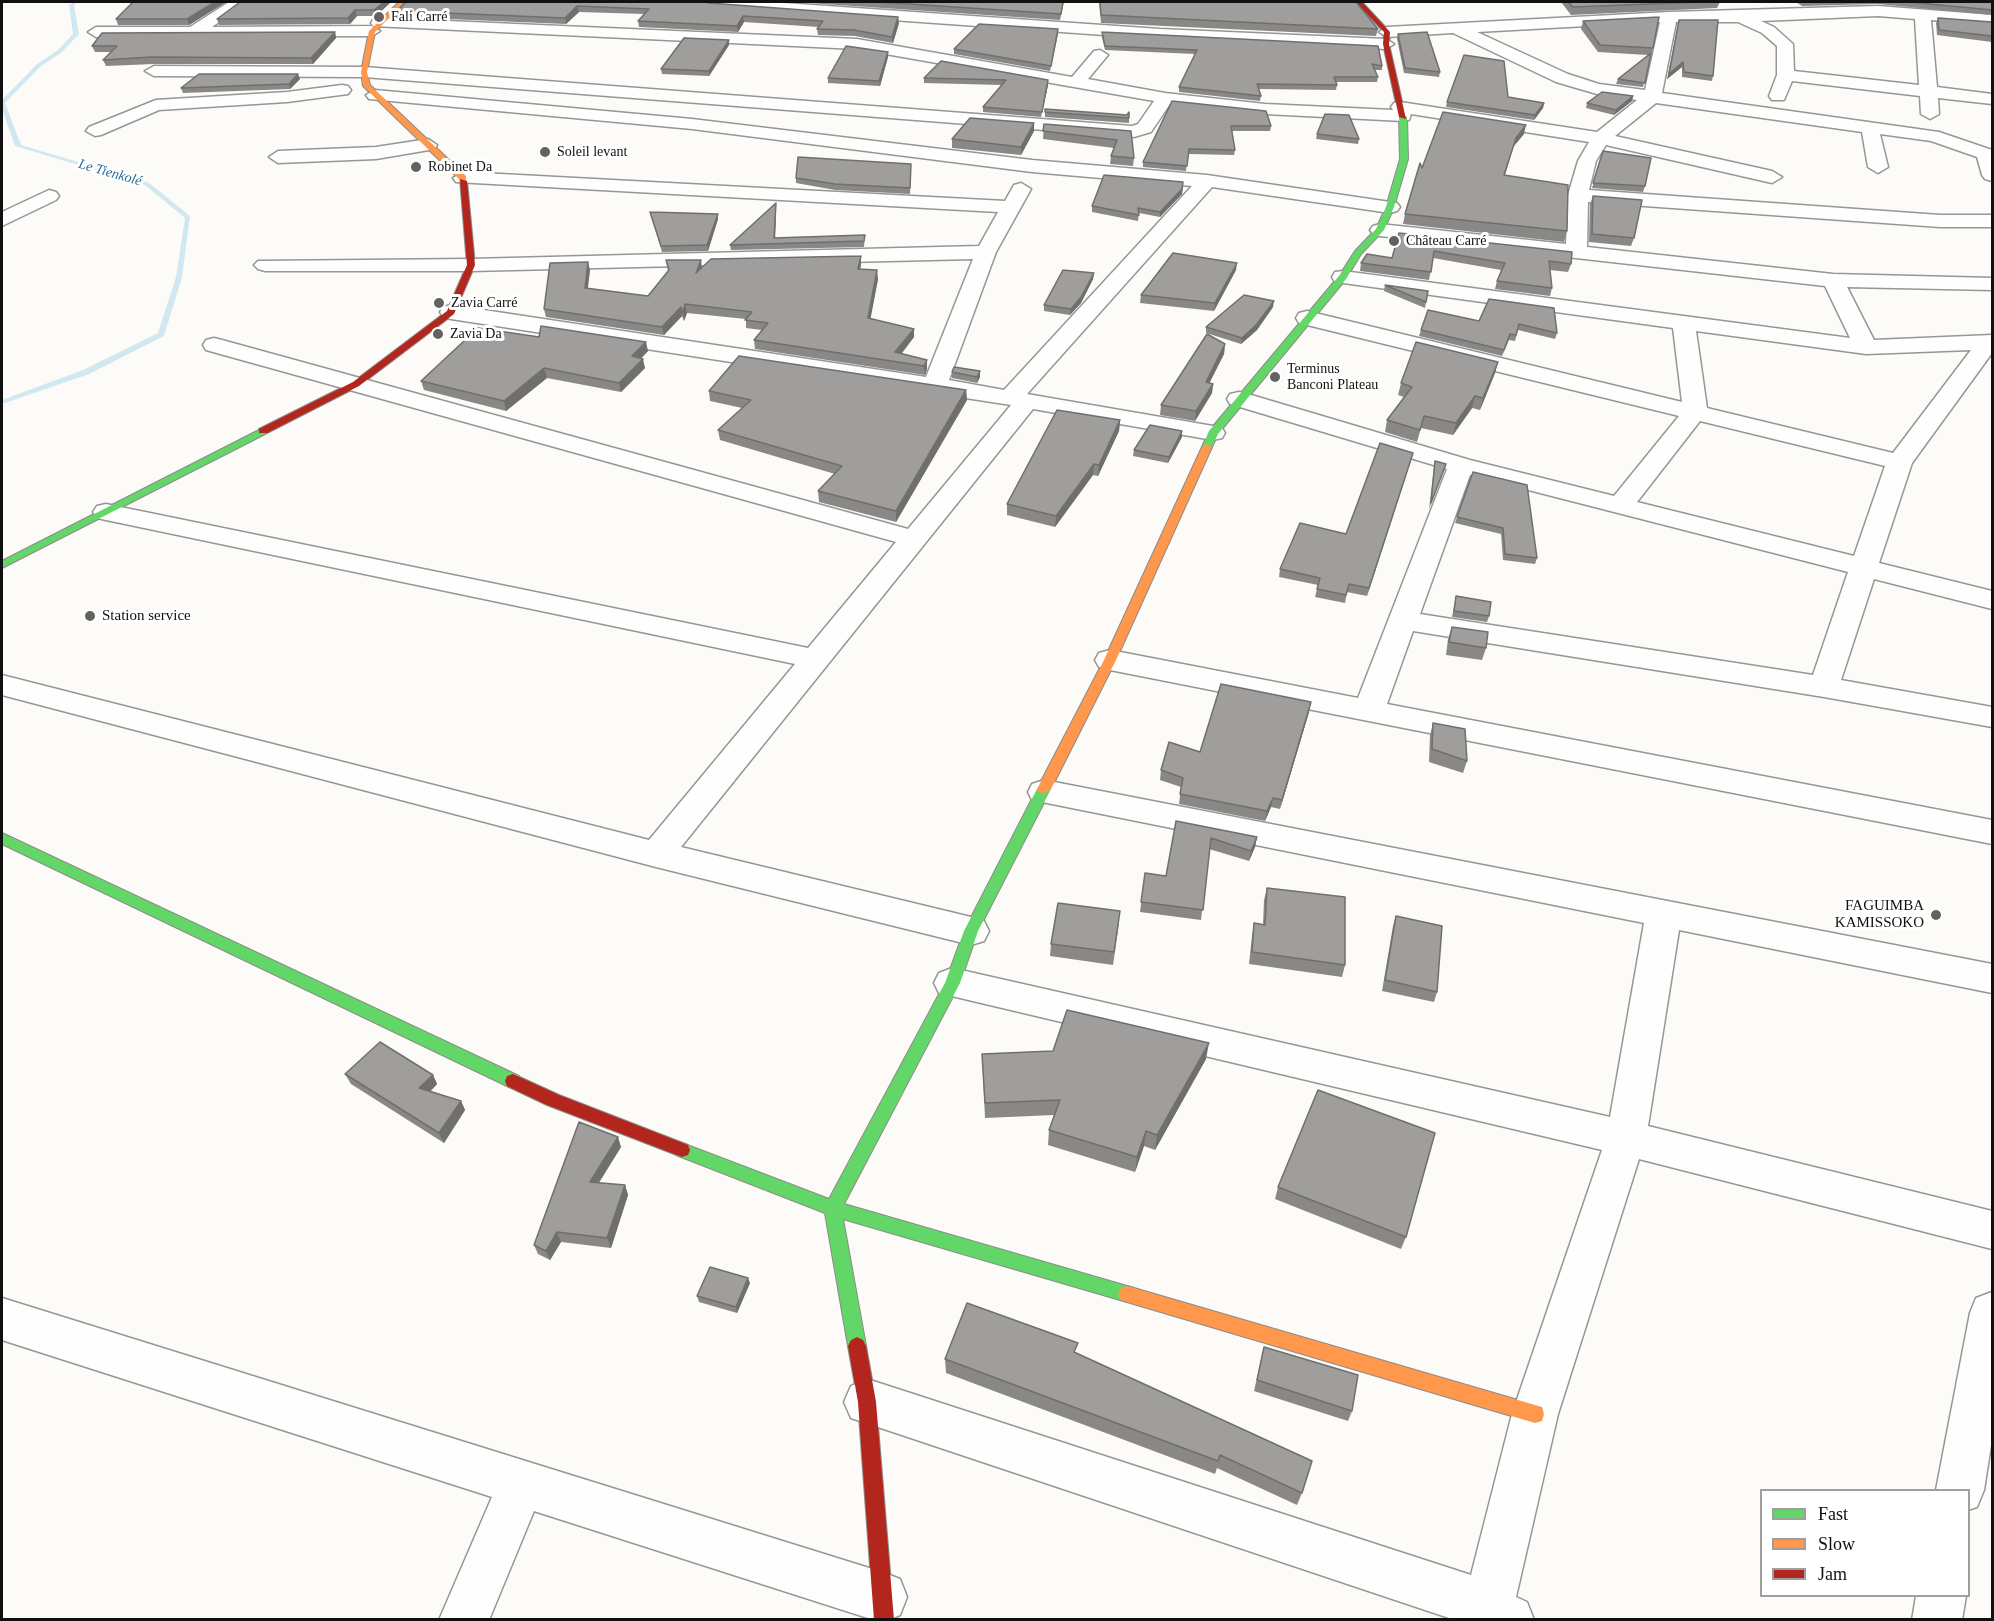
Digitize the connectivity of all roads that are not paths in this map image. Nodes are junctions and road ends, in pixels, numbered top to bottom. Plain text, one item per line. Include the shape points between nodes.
1 (239, 2) edge
2 (402, 2) edge
3 (710, 2) edge
4 (1359, 2) edge
5 (1877, 6) edge
6 (891, 8) edge
7 (1528, 9) dead end
8 (1923, 14) junction
9 (1669, 16) junction
10 (1741, 16) junction
11 (1992, 20) edge
12 (1538, 24) junction
13 (376, 27) junction
14 (1454, 28) junction
15 (195, 31) junction
16 (96, 32) dead end
17 (1387, 38) junction
18 (857, 44) junction
19 (1100, 55) dead end
20 (1368, 66) edge
21 (1391, 67) junction
22 (154, 71) edge
23 (1786, 75) junction
24 (1077, 82) junction
25 (369, 84) junction
26 (1929, 92) junction
27 (1652, 97) junction
28 (1165, 98) junction
29 (1992, 99) edge
30 (1402, 111) junction
31 (1771, 115) junction
32 (1870, 128) junction
33 (95, 131) dead end
34 (1932, 136) junction
35 (1601, 138) junction
36 (428, 145) junction
37 (278, 158) dead end
38 (1032, 166) junction
39 (1878, 167) dead end
40 (1992, 175) edge
41 (1772, 177) dead end
42 (463, 178) junction
43 (1207, 181) junction
44 (1578, 195) junction
45 (48, 196) dead end
46 (1012, 207) junction
47 (1390, 207) junction
48 (2, 220) edge
49 (1992, 221) edge
50 (1380, 230) junction
51 (986, 252) junction
52 (1576, 252) junction
53 (265, 265) dead end
54 (471, 265) junction
55 (1343, 277) junction
56 (1833, 280) junction
57 (1992, 284) edge
58 (451, 312) junction
59 (1307, 318) junction
60 (1684, 324) junction
61 (1990, 342) edge
62 (214, 345) dead end
63 (1866, 347) junction
64 (356, 384) junction
65 (935, 385) junction
66 (1239, 399) junction
67 (1019, 400) junction
68 (1695, 411) junction
69 (1213, 433) junction
70 (1899, 462) junction
71 (1461, 465) junction
72 (1620, 506) junction
73 (106, 512) junction
74 (915, 539) junction
75 (2, 566) edge
76 (1864, 568) junction
77 (1992, 600) edge
78 (1402, 620) junction
79 (816, 659) junction
80 (1110, 660) junction
81 (2, 685) edge
82 (1824, 687) junction
83 (1370, 710) junction
84 (1992, 717) edge
85 (1044, 792) junction
86 (1992, 831) edge
87 (2, 838) edge
88 (656, 854) junction
89 (1664, 912) junction
90 (971, 931) junction
91 (1992, 978) edge
92 (951, 983) junction
93 (1626, 1138) junction
94 (833, 1208) junction
95 (1992, 1230) edge
96 (1992, 1313) edge
97 (2, 1319) edge
98 (1988, 1365) edge
99 (867, 1402) junction
100 (1535, 1414) junction
101 (522, 1483) junction
102 (1960, 1489) edge
103 (1941, 1597) edge
104 (883, 1608) edge
105 (1481, 1611) edge
106 (464, 1620) edge
107 (1937, 1620) edge

1 - 15 street
2 - 13 street
3 - 6 street
4 - 17 street
5 - 8 street
5 - 10 street
6 - 17 street via 1160,34
6 - 18 street
7 - 12 street
8 - 11 street
8 - 26 street
9 - 10 street
9 - 12 street
9 - 27 street
10 - 23 street via 1785,44
12 - 14 street
13 - 15 street
13 - 18 street
13 - 25 street
14 - 17 street
14 - 27 street via 1562,78 1597,89
15 - 16 street
17 - 21 street
18 - 24 street
19 - 24 street
20 - 21 street
21 - 30 street
22 - 25 street
23 - 26 street
23 - 31 street
24 - 28 street
25 - 28 street via 1134,132 1145,128
25 - 33 street via 287,97 156,105
25 - 36 street
25 - 38 street
26 - 29 street
26 - 34 street
27 - 31 street
27 - 35 street
28 - 30 street via 1264,109
30 - 35 street
30 - 47 street via 1404,159
31 - 32 street
32 - 34 street
32 - 39 street
34 - 40 street via 1985,154
35 - 41 street
35 - 44 street via 1587,161
36 - 37 street via 376,153
36 - 42 street
38 - 43 street
38 - 46 street
42 - 46 street
42 - 54 street
43 - 47 street
43 - 67 street
44 - 49 street via 1940,221
44 - 52 street
45 - 48 street
46 - 51 street
47 - 50 street
50 - 52 street
50 - 55 street
51 - 54 street
51 - 65 street
52 - 56 street
53 - 54 street
54 - 58 street
55 - 59 street
55 - 60 street
56 - 57 street
56 - 63 street
58 - 64 street
58 - 65 street
59 - 66 street
59 - 68 street
60 - 63 street
60 - 68 street
61 - 63 street
61 - 70 street
62 - 64 street
64 - 73 street
64 - 74 street
65 - 67 street
66 - 69 street
66 - 71 street
67 - 69 street
67 - 74 street
68 - 70 street
68 - 72 street
69 - 80 street
70 - 76 street
71 - 72 street
71 - 78 street
72 - 76 street
73 - 75 street
73 - 79 street
74 - 79 street
76 - 77 street
76 - 82 street
78 - 82 street
78 - 83 street
79 - 88 street
80 - 83 street
80 - 85 street
81 - 88 street
82 - 84 street
83 - 86 street
85 - 89 street
85 - 90 street
87 - 94 street via 553,1100
88 - 90 street
89 - 91 street
89 - 93 street
90 - 92 street
92 - 93 street
92 - 94 street
93 - 95 street
93 - 100 street
94 - 99 street
94 - 100 street
96 - 98 street
97 - 101 street
98 - 102 street
99 - 104 street
99 - 105 street
100 - 105 street
101 - 104 street
101 - 106 street
103 - 107 street

